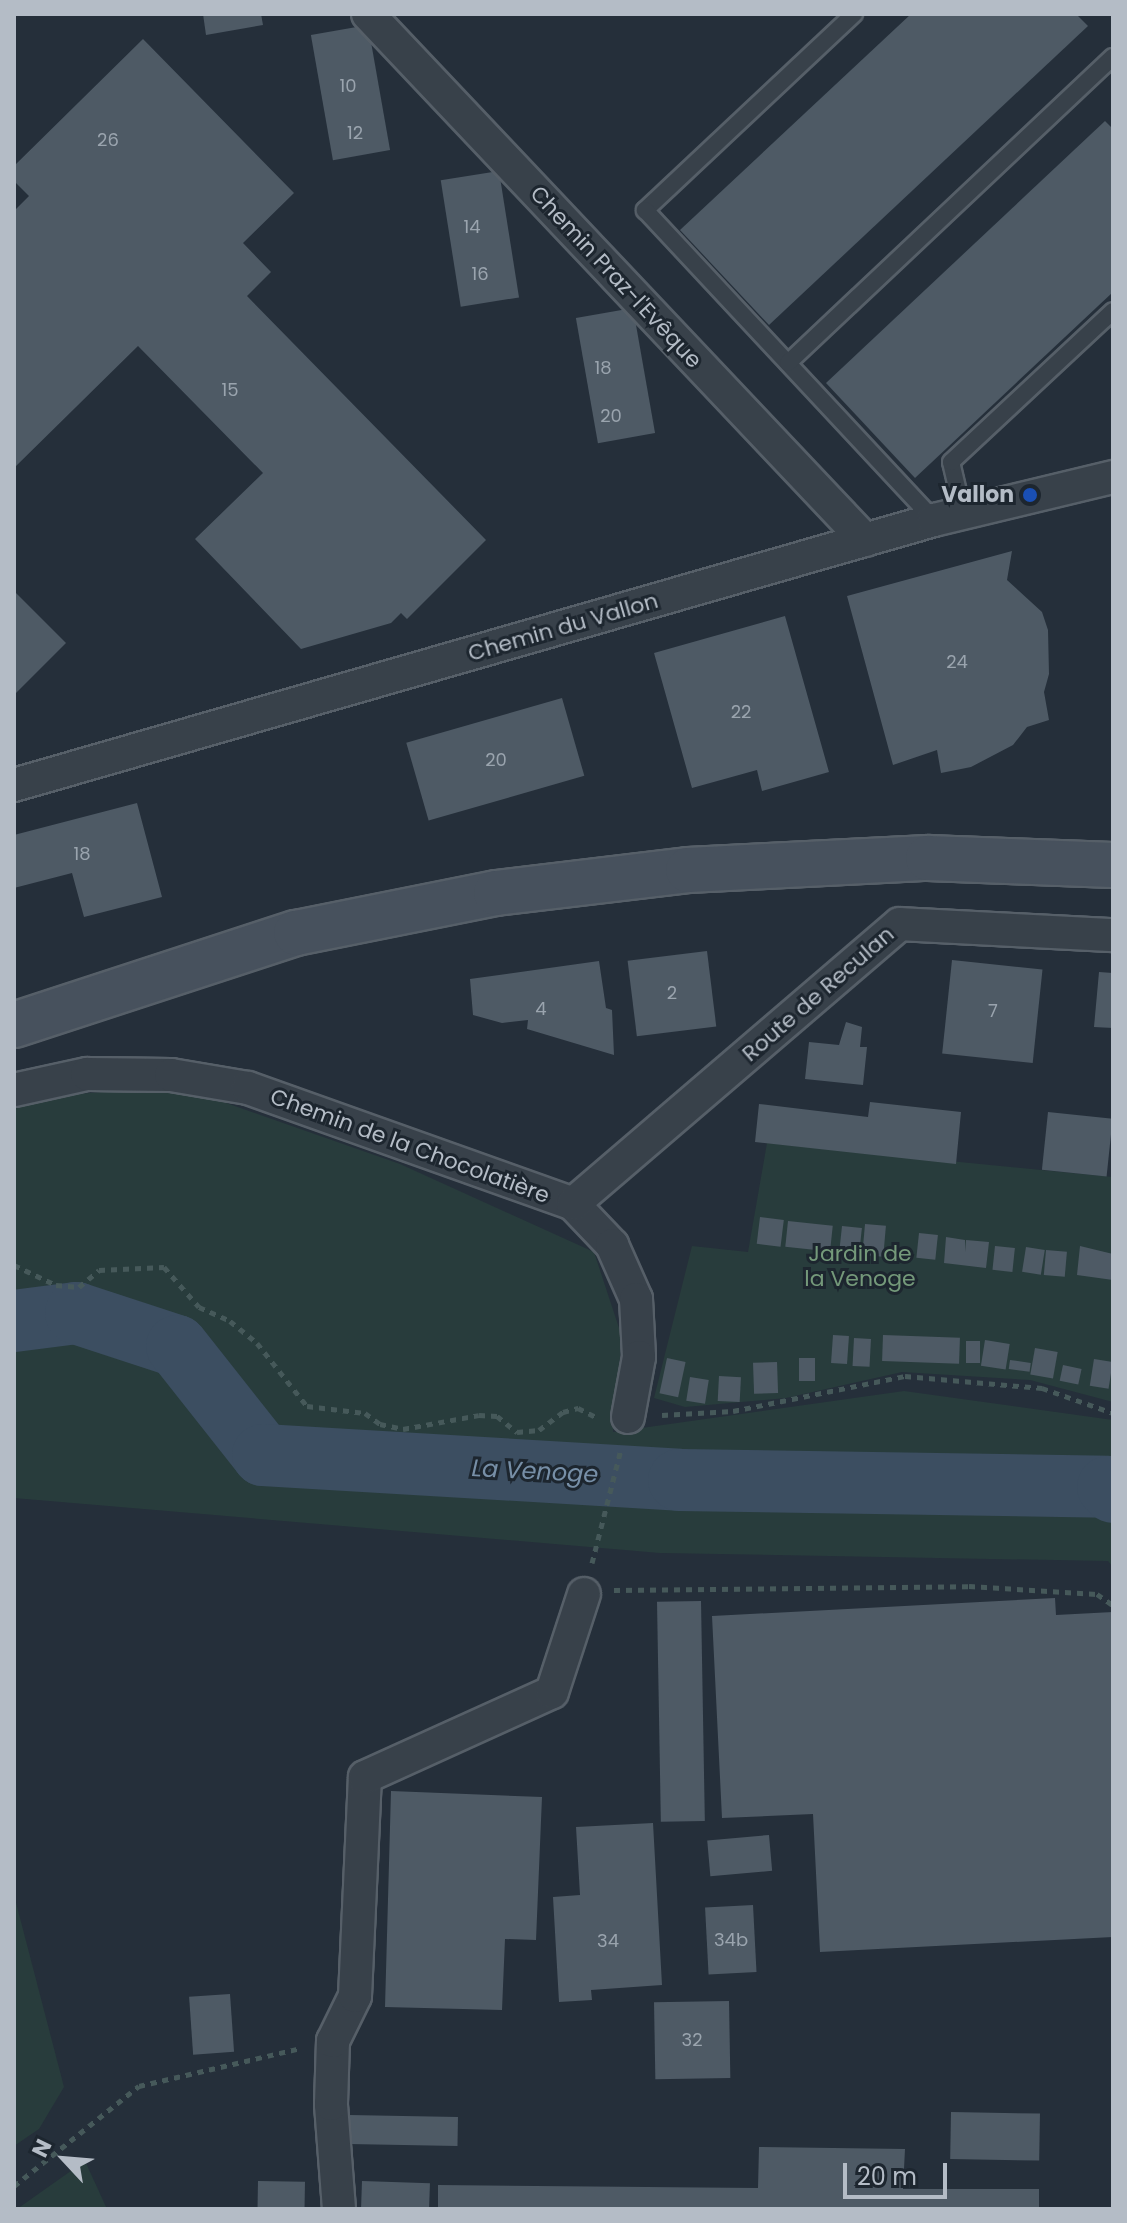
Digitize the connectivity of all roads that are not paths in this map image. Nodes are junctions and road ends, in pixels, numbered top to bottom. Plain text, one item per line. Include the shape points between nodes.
1 (368, 14) edge
2 (854, 14) edge
3 (1113, 57) edge
4 (1113, 311) edge
5 (788, 363) junction
6 (1113, 477) edge
7 (948, 517) junction
8 (865, 540) junction
9 (14, 785) edge
10 (1113, 865) edge
11 (1113, 935) edge
12 (25, 1021) edge
13 (14, 1090) edge
14 (573, 1204) junction
15 (627, 1426) road end
16 (584, 1594) road end
17 (339, 2209) edge

1 - 8 street, Chemin Praz-l'Evêque
2 - 5 lane via 645,210
3 - 5 lane
4 - 7 lane via 951,462
5 - 7 lane
6 - 7 street, Chemin du Vallon
7 - 8 street, Chemin du Vallon
8 - 9 street, Chemin du Vallon
10 - 12 main road via 928,858 688,870 496,893 296,933
11 - 14 street, Route de Reculan via 900,924
13 - 14 street, Chemin de la Chocolatière via 87,1074 171,1075 248,1088
14 - 15 street, Chemin de la Chocolatière via 612,1245 636,1299 639,1357
16 - 17 street via 552,1692 365,1777 355,1996 333,2056

